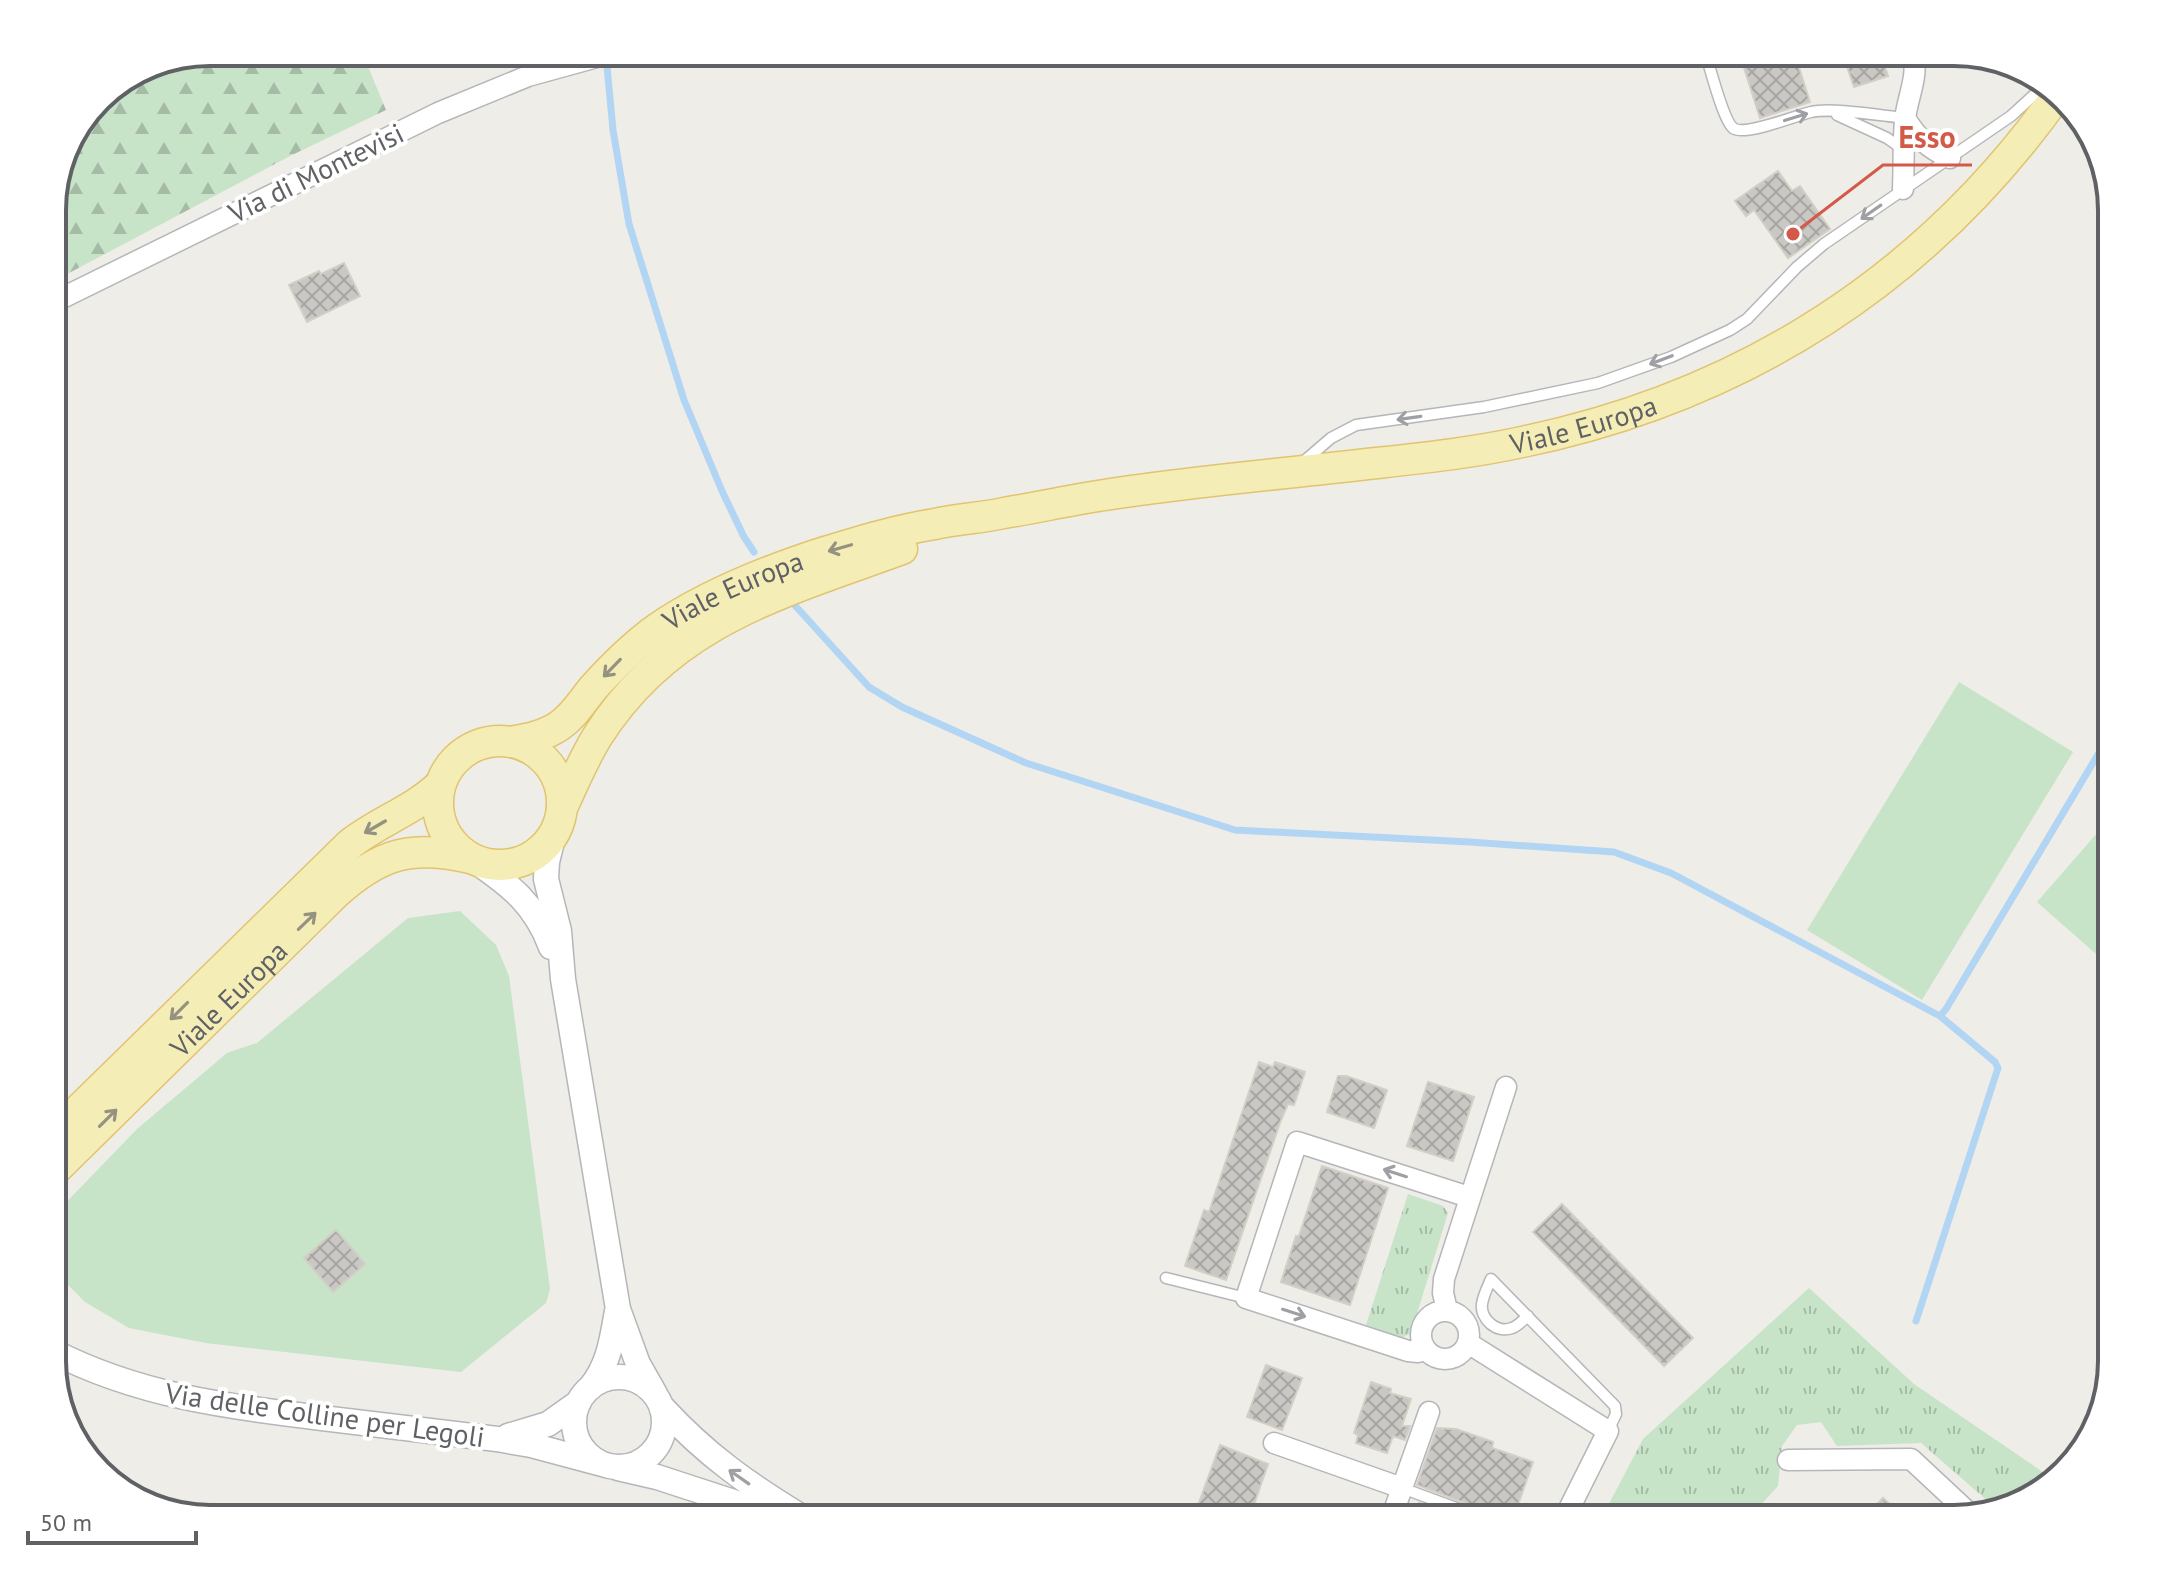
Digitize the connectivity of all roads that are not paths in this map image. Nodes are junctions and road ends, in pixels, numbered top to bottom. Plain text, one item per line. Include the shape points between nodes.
1 (562, 66) edge
2 (1709, 66) edge
3 (1916, 66) edge
4 (2037, 92) edge
5 (2051, 104) edge
6 (1824, 111) junction
7 (1905, 118) junction
8 (1904, 150) junction
9 (1950, 158) junction
10 (1903, 189) junction
11 (66, 296) edge
12 (1291, 473) junction
13 (998, 514) junction
14 (510, 742) junction
15 (440, 785) junction
16 (558, 821) junction
17 (472, 859) junction
18 (243, 966) junction
19 (563, 979) junction
20 (1506, 1087) dead end
21 (66, 1124) edge
22 (66, 1158) edge
23 (1469, 1197) junction
24 (1166, 1278) dead end
25 (1246, 1298) junction
26 (618, 1309) junction
27 (1447, 1310) junction
28 (1528, 1316) junction
29 (1468, 1343) junction
30 (1425, 1349) junction
31 (66, 1357) edge
32 (583, 1396) junction
33 (658, 1400) junction
34 (1429, 1412) dead end
35 (1608, 1431) junction
36 (497, 1439) junction
37 (1274, 1443) dead end
38 (1788, 1460) dead end
39 (609, 1466) junction
40 (1402, 1488) junction
41 (743, 1505) edge
42 (783, 1505) edge
43 (1396, 1505) edge
44 (1448, 1505) edge
45 (1571, 1505) edge
46 (1960, 1505) edge

1 - 11 street, Via di Montevisi via 438,113
2 -> 6 lane via 1733,128 1742,131
3 - 7 street
4 - 9 lane
5 - 12 main road, Viale Europa via 1983,188 1905,262 1816,326 1746,365 1657,404 1556,435
6 - 7 lane
6 - 8 lane via 1862,125
7 - 8 street
7 - 9 street via 1927,146
8 - 10 street
9 - 10 lane
10 -> 12 lane via 1807,258 1730,330 1598,383 1484,407 1356,425 1331,438
12 - 13 main road, Viale Europa
13 -> 14 main road, Viale Europa via 893,532 821,553 723,592 641,641 558,727
13 - 16 main road, Viale Europa via 803,585 703,631 657,667 618,708 588,753
14 - 15 main road, Viale Europa via 472,748 452,764
14 - 16 main road via 534,752 553,770 562,795
15 - 17 main road via 442,827 453,845
15 -> 18 main road, Viale Europa via 350,844
16 - 17 main road, Viale Europa via 547,844 514,864
16 - 19 street via 546,879 559,931
18 -> 17 main road, Viale Europa via 359,874 389,858 421,851
17 - 19 street via 529,905
18 -> 21 main road, Viale Europa
22 -> 18 main road, Viale Europa
19 - 26 street
20 - 23 street
23 -> 25 street via 1297,1142
23 - 27 street via 1444,1279
24 - 25 lane
25 -> 30 street via 1408,1351
26 - 32 street via 609,1355
26 - 33 street
27 - 29 street via 1468,1325
27 - 30 street via 1426,1320 1421,1329
28 - 28 lane via 1503,1330 1485,1320 1482,1303 1491,1279
28 - 35 lane via 1615,1406
29 - 30 street via 1449,1359
29 - 35 street
31 - 36 street, Via delle Colline per Legoli via 109,1377 192,1400
32 - 33 street via 600,1381 615,1377 644,1384
32 - 36 street via 548,1424
32 - 39 street via 574,1416 580,1445
33 - 39 street via 665,1422 656,1450 631,1466
42 -> 33 street via 695,1442
34 - 40 street
35 - 45 street
36 - 39 street, Via delle Colline per Legoli
37 - 40 street
38 - 46 street via 1911,1459
39 - 41 street, Via delle Colline per Legoli
40 - 43 street
40 - 44 lane

